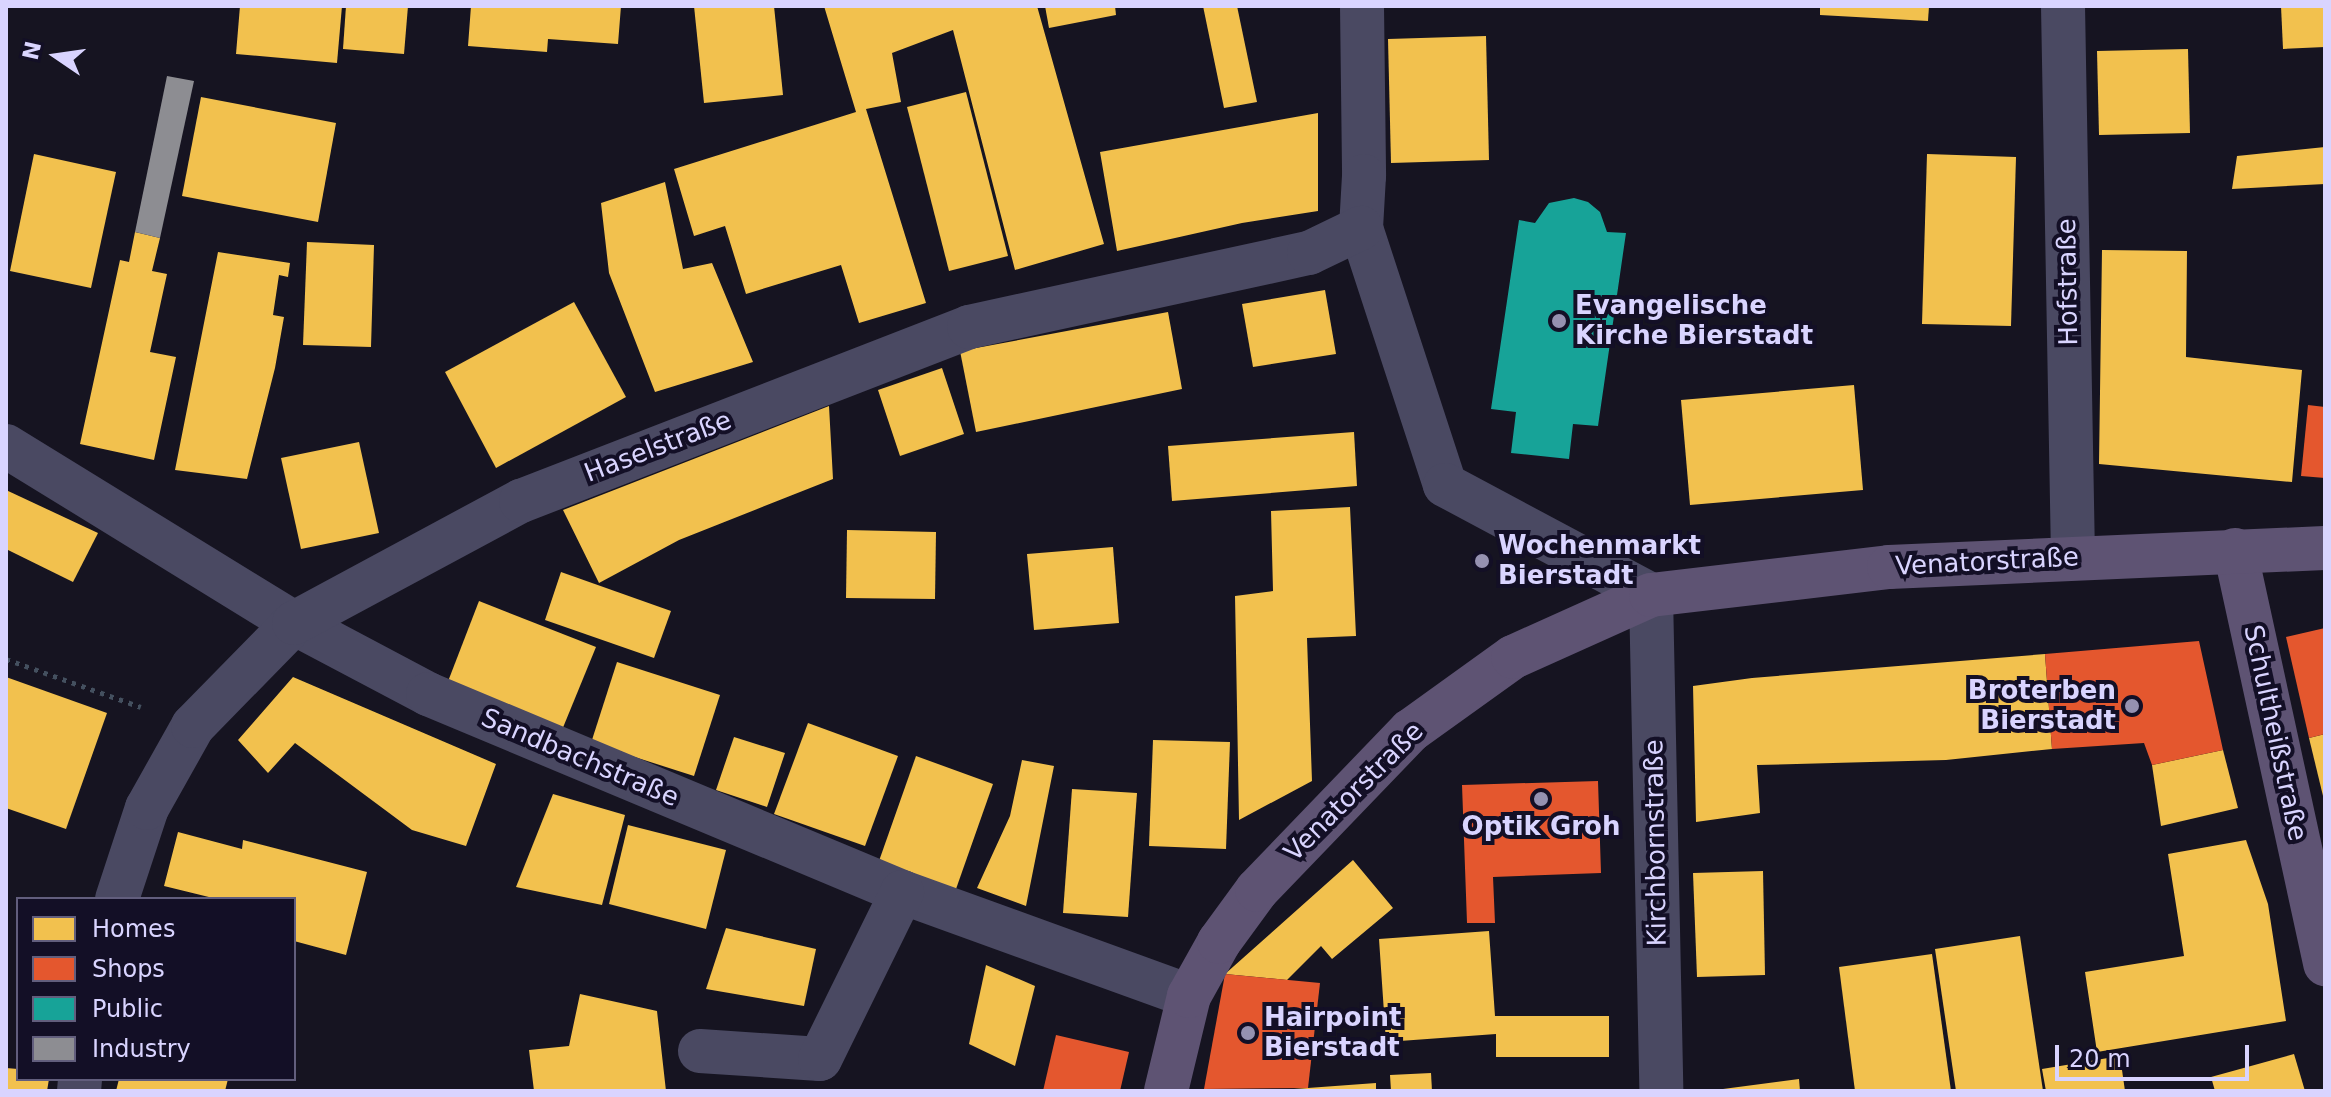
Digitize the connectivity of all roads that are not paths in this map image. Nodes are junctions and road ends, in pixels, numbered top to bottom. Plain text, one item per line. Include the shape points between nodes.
1 (1362, 6) edge
2 (2063, 6) edge
3 (1361, 228) junction
4 (6, 446) edge
5 (2325, 548) edge
6 (2235, 550) junction
7 (2073, 558) junction
8 (1651, 595) junction
9 (294, 623) junction
10 (902, 892) junction
11 (118, 897) edge
12 (2325, 964) edge
13 (1189, 996) junction
14 (700, 1051) dead end
15 (1166, 1091) edge
16 (1661, 1091) edge

1 - 3 street
2 - 7 street, Hofstraße
3 - 8 street via 1445,485
3 - 9 street, Haselstraße via 1309,253 969,327 521,501
4 - 9 street, Sandbachstraße
5 - 6 main road, Venatorstraße
6 - 7 main road, Venatorstraße
6 - 12 main road, Schultheißstraße
7 - 8 main road, Venatorstraße via 1889,567
8 - 13 main road, Venatorstraße via 1513,657 1410,731 1257,890
8 - 16 street, Kirchbornstraße
9 - 10 street, Sandbachstraße via 428,694
9 - 11 street, Haselstraße via 193,726 147,808
10 - 13 street, Sandbachstraße
10 - 14 street via 820,1059
13 - 15 main road, Venatorstraße

